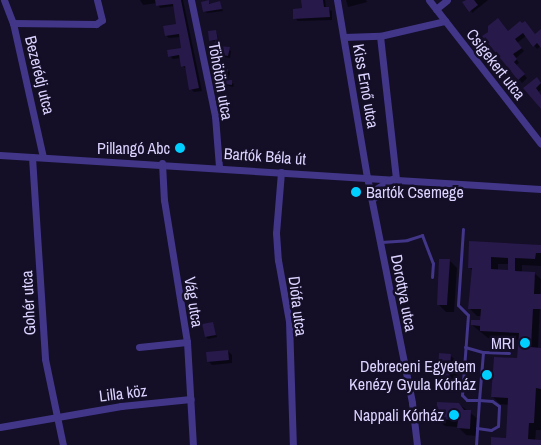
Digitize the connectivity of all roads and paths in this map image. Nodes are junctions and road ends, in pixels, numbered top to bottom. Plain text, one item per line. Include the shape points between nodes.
1 (4, 0) edge
2 (96, 0) edge
3 (191, 0) edge
4 (337, 0) edge
5 (429, 0) edge
6 (447, 0) edge
7 (436, 9) junction
8 (445, 21) junction
9 (13, 23) junction
10 (380, 36) junction
11 (344, 37) junction
12 (541, 144) edge
13 (0, 155) edge
14 (32, 157) junction
15 (44, 157) junction
16 (162, 163) junction
17 (219, 167) junction
18 (281, 172) junction
19 (367, 177) junction
20 (395, 179) junction
21 (528, 189) junction
22 (541, 189) edge
23 (541, 193) edge
24 (374, 211) junction
25 (463, 229) dead end
26 (380, 242) junction
27 (432, 277) dead end
28 (187, 342) junction
29 (464, 346) junction
30 (140, 348) dead end
31 (483, 352) junction
32 (509, 353) dead end
33 (191, 399) junction
34 (479, 400) junction
35 (59, 416) junction
36 (0, 427) edge
37 (477, 428) junction
38 (64, 445) edge
39 (194, 445) edge
40 (293, 445) edge
41 (417, 445) edge
42 (476, 445) edge

1 - 9 street, Bezerédj utca
2 - 9 street via 102,20 96,24
3 - 17 street, Töhötöm utca via 215,116
4 - 11 street, Kiss Ernő utca
5 - 7 street, Csigekert utca
6 - 7 street
7 - 8 street, Csigekert utca
8 - 10 street
8 - 12 street, Csigekert utca
9 - 15 street, Bezerédj utca
10 - 11 street
10 - 20 street
11 - 19 street, Kiss Ernő utca
13 - 14 street, Bartók Béla út
14 - 15 street, Bartók Béla út
14 - 35 street, Gohér utca via 45,359
15 - 16 street, Bartók Béla út
16 - 17 street, Bartók Béla út
16 - 28 street, Vág utca via 164,200
17 - 18 street, Bartók Béla út
18 - 19 street, Bartók Béla út
18 - 40 street, Diófa utca via 276,233 289,321
19 - 20 street, Bartók Béla út
19 - 24 street, Dorottya utca
20 - 21 street, Bartók Béla út
20 - 24 street via 376,189
21 - 22 street
21 - 23 street
24 - 26 street, Dorottya utca
25 - 29 lane via 458,305 468,315
26 - 27 lane via 422,235 433,262
26 - 41 street, Dorottya utca via 412,403
28 - 30 street
28 - 33 street, Vág utca
29 - 31 lane
29 - 34 lane via 462,395 467,400
31 - 32 lane
31 - 34 lane
33 - 35 street, Lilla köz
33 - 39 street, Vág utca
34 - 37 lane
34 - 37 lane via 492,400 499,406 498,426 491,430
35 - 36 street, Lilla köz
35 - 38 street, Gohér utca
37 - 42 lane

